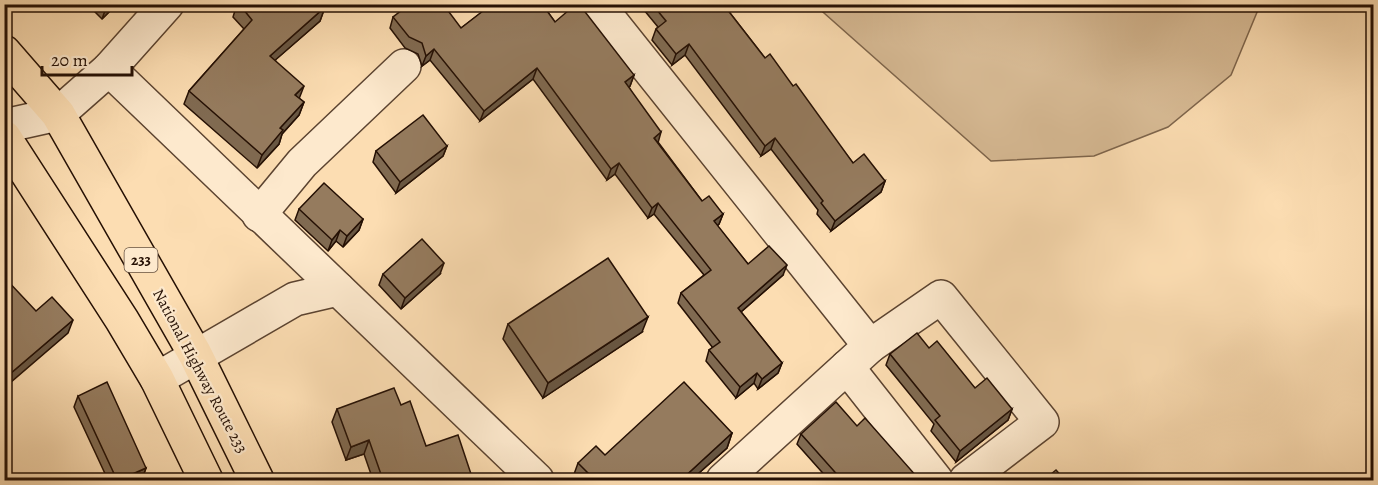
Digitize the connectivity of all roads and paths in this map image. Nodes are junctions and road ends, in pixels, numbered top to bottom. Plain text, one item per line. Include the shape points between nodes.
1 (167, 4) edge
2 (597, 4) edge
3 (4, 52) edge
4 (404, 66) dead end
5 (109, 69) junction
6 (58, 114) junction
7 (4, 126) edge
8 (4, 137) edge
9 (259, 214) junction
10 (338, 289) junction
11 (195, 354) junction
12 (859, 357) junction
13 (157, 379) junction
14 (206, 480) edge
15 (257, 480) edge
16 (537, 480) edge
17 (723, 480) edge
18 (936, 480) edge
19 (966, 480) edge

1 - 5 street
2 - 12 street
3 - 6 highway, National Highway Route 233 / 233
4 - 9 street via 302,163
5 - 6 street
5 - 9 street
6 - 7 street
6 - 11 highway, National Highway Route 233 / 233
8 - 13 highway
9 - 10 street
10 - 11 street via 295,299
10 - 16 street
11 - 13 street
11 - 15 highway, National Highway Route 233 / 233
12 - 17 street
12 - 18 street
12 - 19 street via 941,297 1042,422
13 - 14 highway

